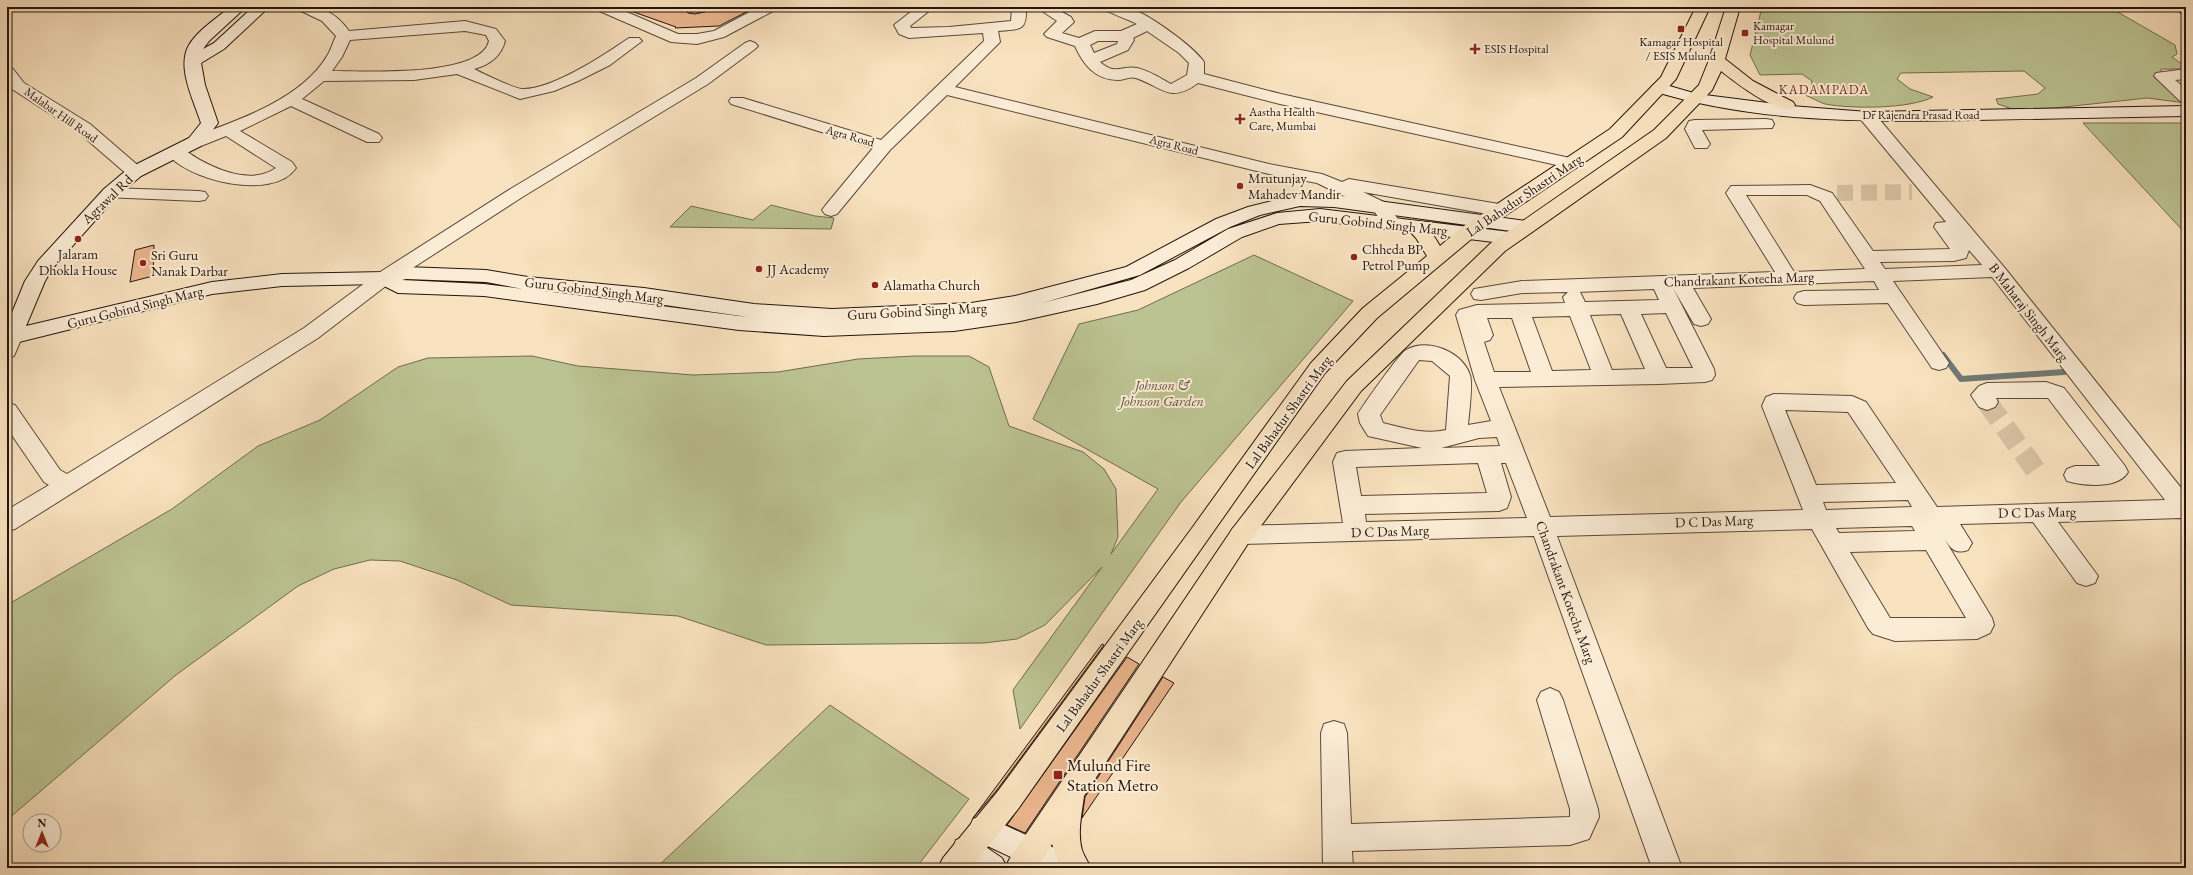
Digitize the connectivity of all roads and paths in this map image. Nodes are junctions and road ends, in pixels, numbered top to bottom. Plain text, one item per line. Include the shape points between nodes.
1 (239, 7) edge
2 (262, 7) edge
3 (304, 7) edge
4 (602, 7) edge
5 (690, 7) edge
6 (704, 7) edge
7 (770, 7) edge
8 (927, 7) edge
9 (1019, 7) edge
10 (1056, 7) edge
11 (1107, 7) edge
12 (1703, 7) edge
13 (1733, 7) edge
14 (2181, 7) edge
15 (2186, 10) edge
16 (1147, 25) junction
17 (344, 36) junction
18 (991, 36) junction
19 (1124, 36) junction
20 (634, 41) dead end
21 (1081, 43) junction
22 (750, 46) dead end
23 (1090, 60) junction
24 (1717, 60) junction
25 (193, 61) junction
26 (459, 69) junction
27 (7, 72) edge
28 (2186, 74) edge
29 (320, 76) junction
30 (1195, 77) junction
31 (1663, 83) junction
32 (944, 89) junction
33 (1699, 95) junction
34 (2186, 98) edge
35 (292, 100) junction
36 (737, 101) dead end
37 (1787, 105) junction
38 (1754, 106) junction
39 (1811, 111) junction
40 (2186, 111) edge
41 (1868, 117) junction
42 (1766, 124) junction
43 (233, 133) junction
44 (373, 138) dead end
45 (1776, 139) dead end
46 (1701, 144) dead end
47 (198, 146) junction
48 (884, 146) junction
49 (178, 154) junction
50 (1570, 163) junction
51 (135, 172) junction
52 (1322, 179) junction
53 (258, 182) junction
54 (1920, 192) junction
55 (110, 193) junction
56 (1837, 193) dead end
57 (199, 196) dead end
58 (1380, 207) junction
59 (831, 210) dead end
60 (1483, 221) junction
61 (1392, 223) junction
62 (1414, 226) junction
63 (1518, 233) junction
64 (1437, 257) junction
65 (1169, 261) junction
66 (1883, 268) junction
67 (1998, 271) junction
68 (1788, 277) junction
69 (396, 279) junction
70 (1660, 282) junction
71 (1562, 285) junction
72 (1682, 285) junction
73 (1481, 294) dead end
74 (1894, 296) junction
75 (1804, 298) dead end
76 (1672, 306) junction
77 (1628, 307) junction
78 (1572, 309) junction
79 (1519, 310) junction
80 (1466, 315) dead end
81 (1700, 319) dead end
82 (9, 342) edge
83 (1939, 363) dead end
84 (1659, 377) junction
85 (1600, 378) junction
86 (1544, 379) junction
87 (1492, 380) junction
88 (1987, 402) dead end
89 (7, 411) edge
90 (1504, 428) junction
91 (2089, 434) junction
92 (2125, 434) junction
93 (1457, 435) junction
94 (1515, 454) junction
95 (1487, 455) junction
96 (2076, 475) dead end
97 (67, 485) junction
98 (1913, 491) junction
99 (1808, 494) junction
100 (1351, 505) junction
101 (2185, 509) edge
102 (2038, 512) junction
103 (1930, 515) junction
104 (1818, 518) junction
105 (7, 522) edge
106 (1542, 526) junction
107 (1356, 532) junction
108 (1241, 535) junction
109 (1932, 540) junction
110 (1832, 543) junction
111 (1960, 543) dead end
112 (2086, 576) dead end
113 (1550, 700) dead end
114 (1334, 733) dead end
115 (1070, 793) junction
116 (1338, 838) junction
117 (967, 849) edge
118 (1026, 860) edge
119 (992, 868) edge
120 (1066, 868) edge
121 (1076, 868) edge
122 (1338, 868) edge
123 (1667, 868) edge

1 - 25 street, Agrawal Rd via 196,45
2 - 25 street via 219,46
3 - 17 street via 323,14 337,24
4 - 7 street via 676,40 719,34
5 - 6 street
8 - 18 street via 902,25 904,31
9 - 18 street via 1018,23
10 - 21 street via 1049,11 1066,22 1052,34
11 - 16 street via 1127,13
12 - 31 main road, Lal Bahadur Shastri Marg
13 - 24 main road, Lal Bahadur Shastri Marg
14 - 15 street
16 - 19 street
16 - 30 street via 1196,62 1198,67
17 - 26 street via 465,26 491,32 497,41 495,50 481,62
17 - 29 street via 335,59
18 - 32 street, Agra Road
19 - 21 street via 1095,36
19 - 23 street via 1126,40 1123,47
20 - 26 street via 604,62 572,78 548,88 520,94
21 - 23 street
22 - 69 street via 712,74 518,192
23 - 30 street via 1095,67 1112,75 1136,73 1173,89 1183,87
24 - 33 main road, Lal Bahadur Shastri Marg
24 - 37 main road via 1747,84
25 - 47 street, Agrawal Rd via 195,79 210,123
26 - 29 street via 414,74
27 - 51 street, Malabar Hill Road via 18,86 84,128
28 - 34 street via 2162,76
29 - 35 street
30 - 50 street via 1280,99
31 - 33 street, Dr Rajendra Prasad Road
31 - 50 main road, Lal Bahadur Shastri Marg via 1616,133
32 - 48 street, Agra Road
32 - 52 street, Agra Road via 1261,167
33 - 37 street
33 - 38 street, Dr Rajendra Prasad Road
33 - 63 main road, Lal Bahadur Shastri Marg via 1660,134
35 - 43 street
35 - 44 street
36 - 48 street, Agra Road
37 - 39 street
38 - 39 street, Dr Rajendra Prasad Road
38 - 42 street
39 - 41 street, Dr Rajendra Prasad Road
40 - 41 street, Dr Rajendra Prasad Road
41 - 54 street, B Maharaj Singh Marg
42 - 45 street
42 - 46 street via 1695,125 1693,129
43 - 47 street
43 - 53 street via 286,166 283,172
47 - 49 street, Agrawal Rd
47 - 53 street via 202,159
48 - 59 street
49 - 51 street, Agrawal Rd
49 - 53 street via 194,165 245,182
50 - 60 main road, Lal Bahadur Shastri Marg
51 - 55 street, Agrawal Rd
52 - 58 street, Agra Road
52 - 60 street
54 - 66 street via 1960,249 1959,254
54 - 67 street, B Maharaj Singh Marg
55 - 57 street
55 - 82 street, Agrawal Rd via 45,265 35,281
56 - 66 street via 1837,199
58 - 60 street, Guru Gobind Singh Marg
58 - 61 street, Agra Road
58 - 65 street, Guru Gobind Singh Marg via 1300,200 1254,211 1223,223
60 - 62 street, Guru Gobind Singh Marg
60 - 63 street, Guru Gobind Singh Marg
60 - 64 main road, Lal Bahadur Shastri Marg
61 - 62 street, Guru Gobind Singh Marg
61 - 65 street, Guru Gobind Singh Marg via 1320,215 1277,219 1235,233
62 - 64 main road via 1423,234
63 - 108 main road, Lal Bahadur Shastri Marg via 1498,247 1354,386
64 - 117 main road, Lal Bahadur Shastri Marg via 1370,313 1318,368 1008,800
65 - 69 street, Guru Gobind Singh Marg via 1138,285 1060,306 954,324 878,328 824,329 763,325 485,283
66 - 67 street, Chandrakant Kotecha Marg
66 - 68 street, Chandrakant Kotecha Marg
66 - 68 street via 1826,197 1820,193 1810,190 1737,190 1735,193
66 - 74 street
67 - 92 street, B Maharaj Singh Marg
68 - 72 street, Chandrakant Kotecha Marg via 1740,286
69 - 82 street, Guru Gobind Singh Marg via 282,280 212,288
69 - 97 street
70 - 71 street, Chandrakant Kotecha Marg
70 - 72 street, Chandrakant Kotecha Marg
70 - 76 street
71 - 73 street, Chandrakant Kotecha Marg via 1522,287
71 - 78 street
72 - 81 street
74 - 75 street
74 - 83 street
76 - 77 street
76 - 84 street via 1705,372 1701,376
77 - 78 street
77 - 84 street
78 - 79 street
78 - 85 street
79 - 86 street
79 - 87 street via 1476,314
80 - 87 street, Chandrakant Kotecha Marg
84 - 85 street
85 - 86 street
86 - 87 street
87 - 90 street, Chandrakant Kotecha Marg
88 - 91 street via 1982,395 1987,391 2051,392 2059,397
89 - 97 street via 52,476
90 - 93 street
90 - 94 street, Chandrakant Kotecha Marg
91 - 92 street
91 - 96 street via 2117,472 2112,475
92 - 101 street, B Maharaj Singh Marg
93 - 93 street via 1435,441 1422,440 1381,433 1371,423 1369,414 1412,355 1426,352 1435,354 1458,370 1460,376
94 - 95 street
94 - 106 street, Chandrakant Kotecha Marg
95 - 100 street via 1345,460
95 - 100 street via 1500,497 1499,502
97 - 105 street
98 - 99 street
98 - 99 street via 1858,408 1852,404 1774,402 1773,406
98 - 103 street
99 - 104 street
100 - 107 street
101 - 102 street, D C Das Marg
102 - 103 street, D C Das Marg
102 - 112 street
103 - 104 street, D C Das Marg
103 - 109 street
103 - 111 street
104 - 106 street, D C Das Marg
104 - 110 street
106 - 107 street, D C Das Marg
106 - 123 street, Chandrakant Kotecha Marg
107 - 108 street, D C Das Marg
108 - 115 main road, Lal Bahadur Shastri Marg
109 - 110 street
109 - 110 street via 1980,618 1981,625 1977,628 1895,630 1882,626
113 - 116 street via 1584,809 1585,817 1579,829
114 - 116 street
115 - 118 main road, Lal Bahadur Shastri Marg
115 - 121 main road via 1066,822 1067,846
116 - 122 street
117 - 118 street
117 - 119 street
118 - 120 street

